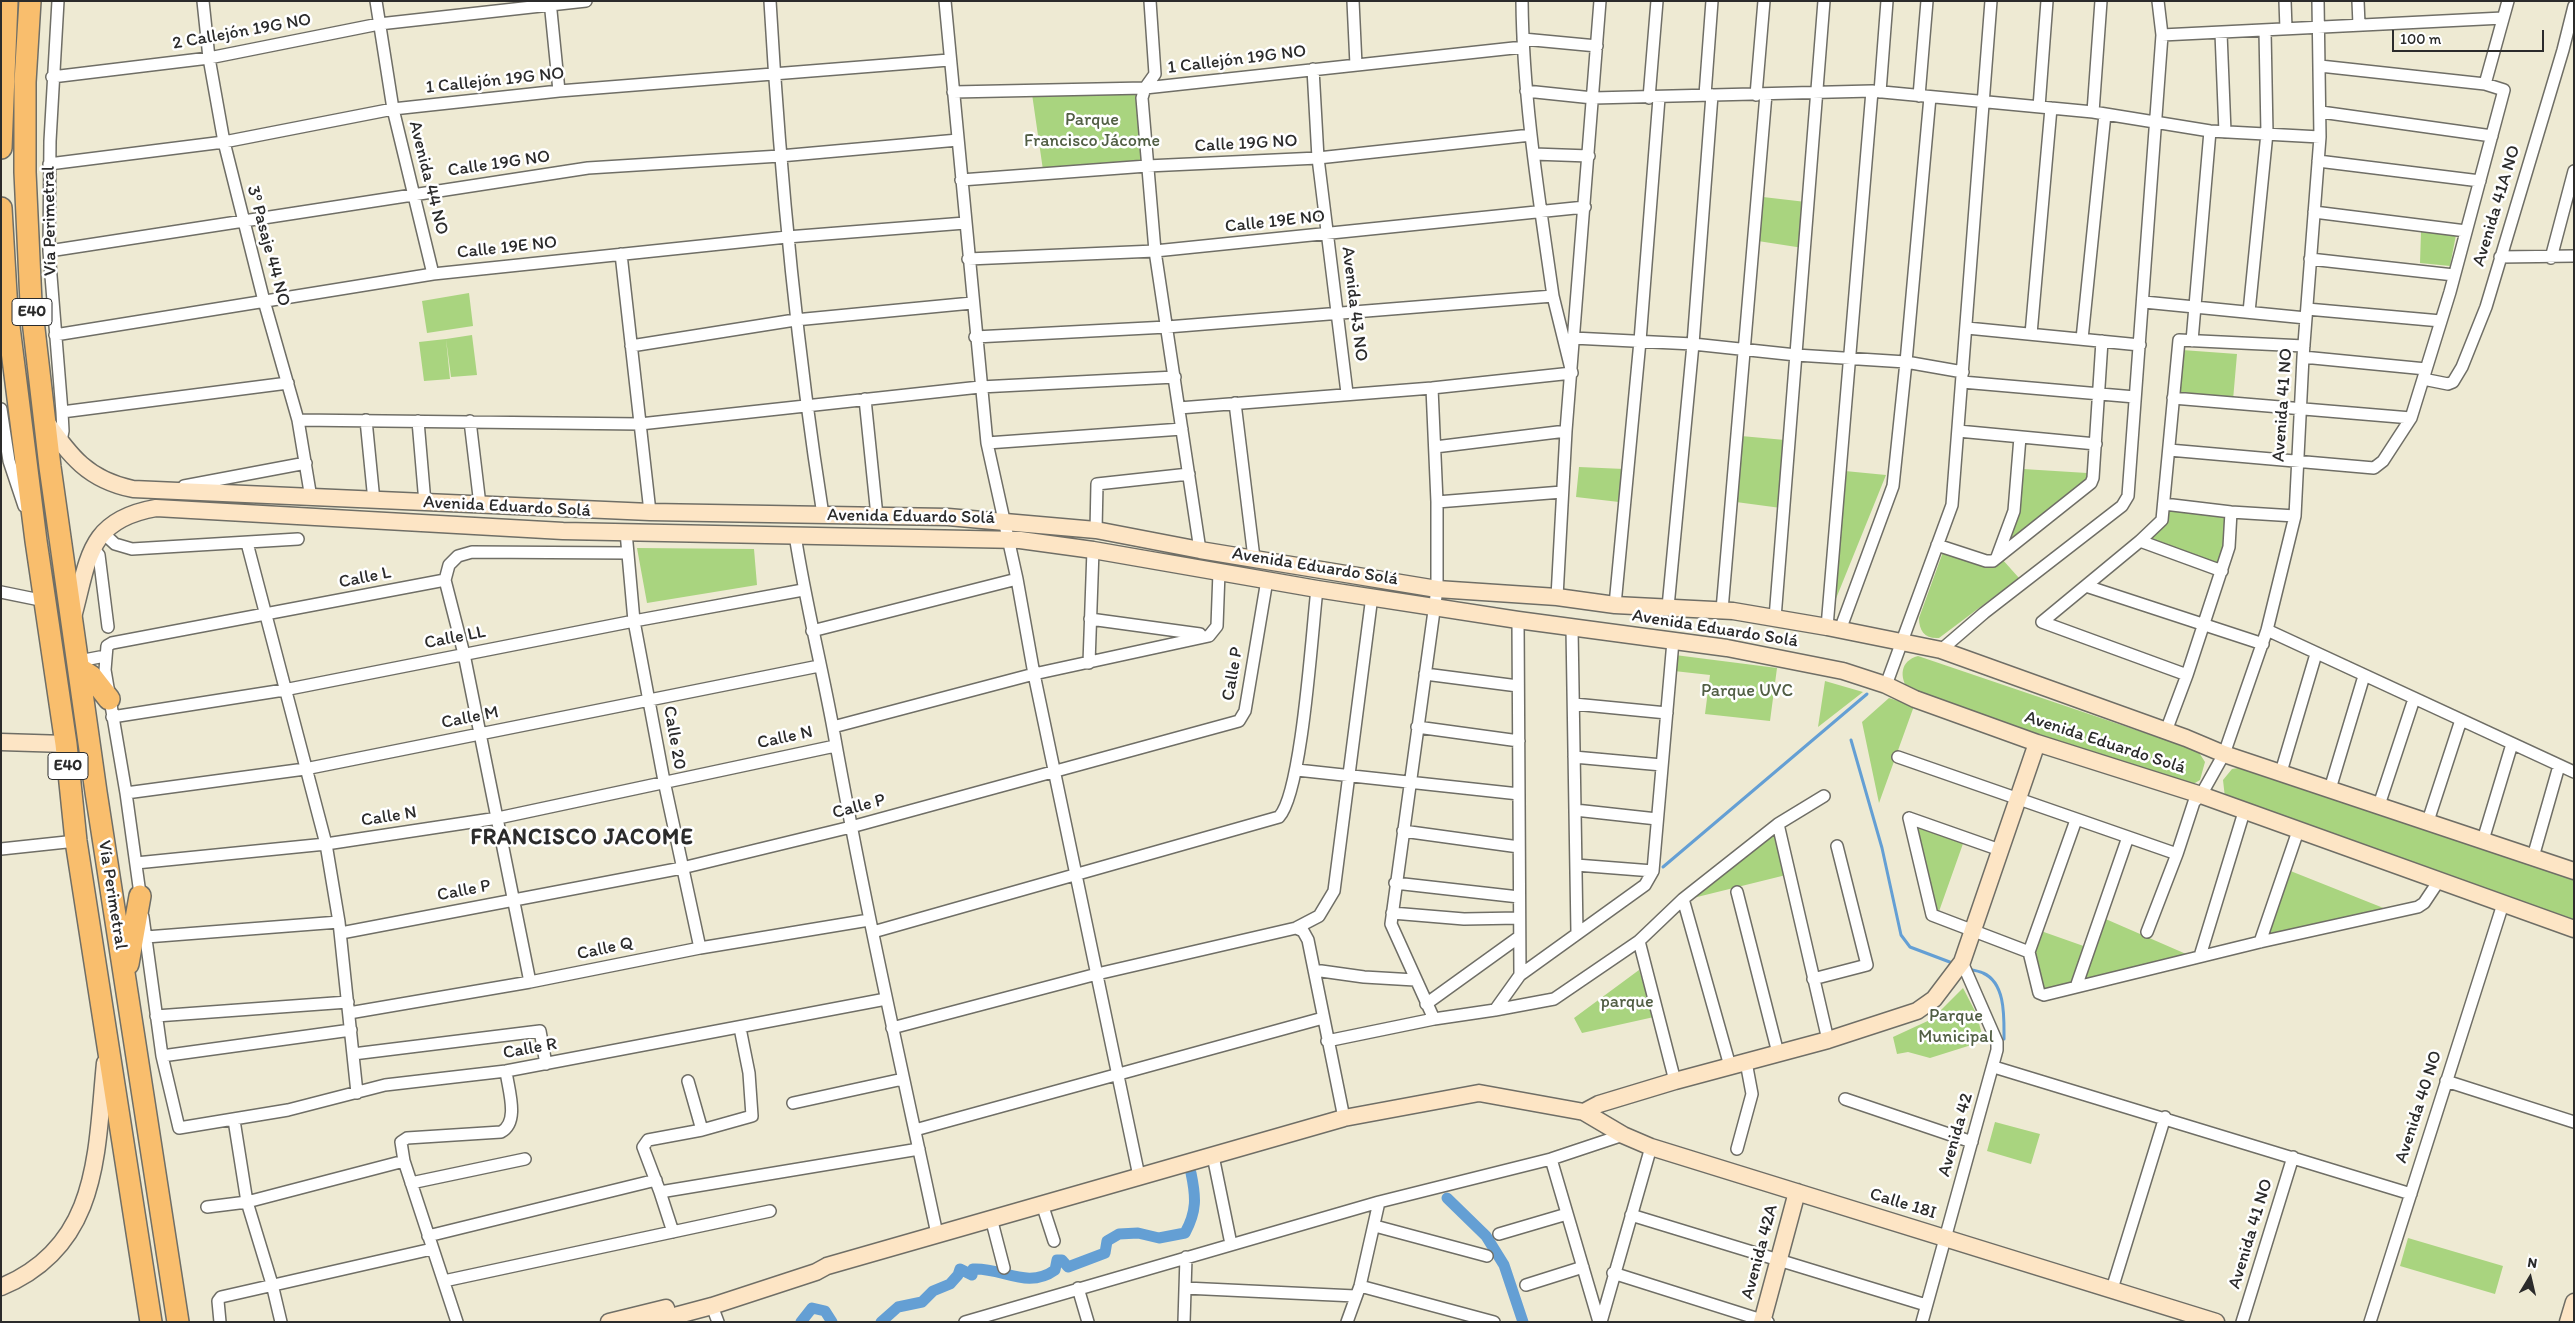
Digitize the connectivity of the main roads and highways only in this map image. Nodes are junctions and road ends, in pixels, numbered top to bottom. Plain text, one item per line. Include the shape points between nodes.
1 (7, 1) edge
2 (30, 1) edge
3 (1, 148) edge
4 (1, 208) edge
5 (54, 416) junction
6 (563, 509) junction
7 (563, 531) junction
8 (72, 620) junction
9 (79, 665) junction
10 (111, 708) road end
11 (1, 742) edge
12 (2037, 743) junction
13 (66, 744) junction
14 (2574, 871) edge
15 (140, 896) road end
16 (2574, 929) edge
17 (125, 977) junction
18 (108, 1036) junction
19 (1584, 1112) junction
20 (1797, 1192) junction
21 (827, 1266) junction
22 (1, 1287) edge
23 (2574, 1302) edge
24 (656, 1321) edge
25 (1764, 1321) edge
26 (151, 1322) edge
27 (178, 1322) edge
28 (610, 1322) edge
29 (2216, 1322) edge
30 (2568, 1322) edge

1 - 3 highway
2 - 5 highway, Vía Perimetral / E40 via 25,82 28,254
4 - 13 highway, Vía Perimetral / E40 via 8,311 36,541
5 - 6 main road, Avenida Eduardo Solá via 61,443 80,465 107,483 133,489
5 - 8 highway, Vía Perimetral / E40 via 50,467
6 - 7 main road
6 - 14 main road, Avenida Eduardo Solá via 1003,521 1096,530 1437,589 1615,605 1722,610 1833,628 1941,650 2224,754
7 - 8 main road, Avenida Eduardo Solá via 156,508 132,512 102,532 93,548
7 - 12 main road, Avenida Eduardo Solá via 1007,539 1093,550 1317,589 1727,648 1843,672 1886,685 1915,700
8 - 9 highway, Vía Perimetral / E40
9 - 10 highway via 97,682
9 - 17 highway, Vía Perimetral / E40
11 - 13 main road
12 - 16 main road, Avenida Eduardo Solá via 2201,795
12 - 19 main road via 1962,962 1934,999 1918,1011 1828,1040 1675,1081 1599,1104
13 - 18 highway, Vía Perimetral / E40 via 76,840
15 - 17 highway
17 - 27 highway, Vía Perimetral / E40
18 - 22 main road via 94,1164 84,1205 62,1242 32,1271
18 - 26 highway, Vía Perimetral / E40
19 - 20 main road, Calle 18I via 1651,1147
19 - 21 main road via 1479,1093 1344,1118
20 - 25 main road, Avenida 42A
20 - 29 main road, Calle 18I
21 - 24 main road via 712,1306
21 - 28 main road via 812,1266
23 - 30 main road

